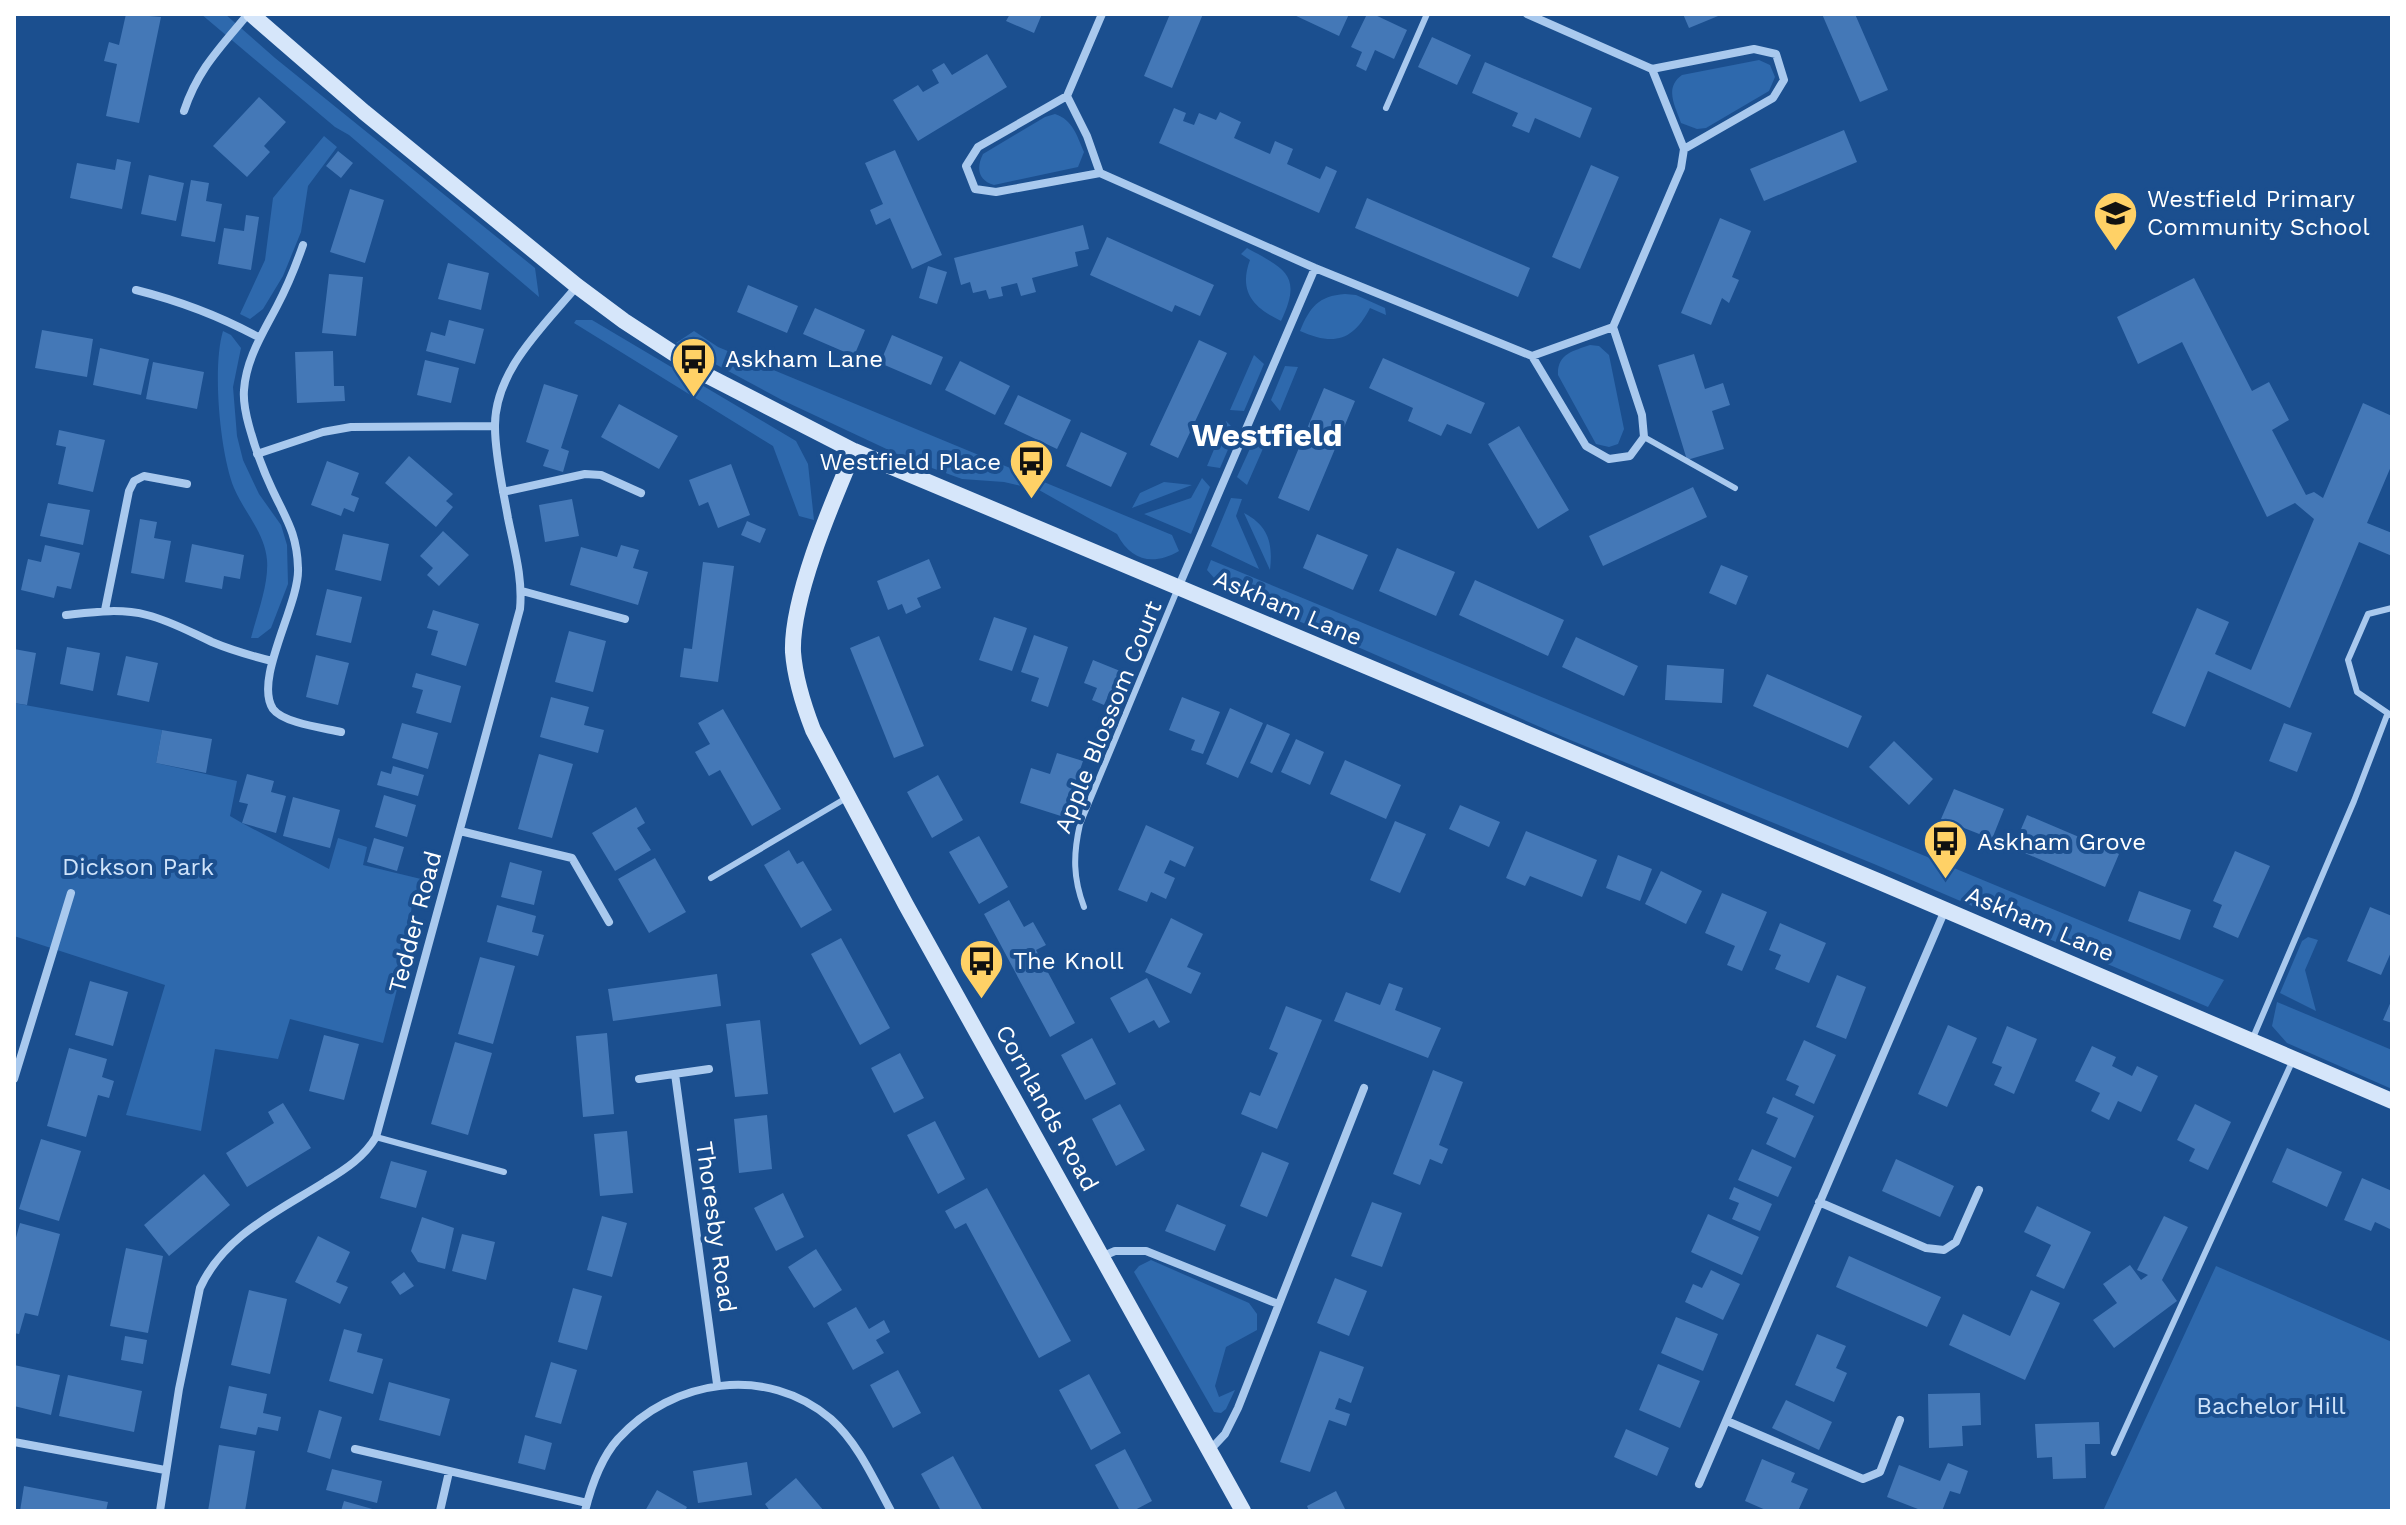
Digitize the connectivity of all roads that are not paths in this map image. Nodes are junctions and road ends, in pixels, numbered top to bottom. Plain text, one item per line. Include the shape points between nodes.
1 (249, 14) edge
2 (1102, 14) edge
3 (1427, 14) edge
4 (1527, 14) edge
5 (1652, 69) junction
6 (1067, 96) junction
7 (1386, 108) dead end
8 (184, 111) dead end
9 (1684, 149) junction
10 (1100, 173) junction
11 (303, 245) dead end
12 (1315, 268) junction
13 (577, 286) junction
14 (136, 290) dead end
15 (1613, 327) junction
16 (260, 338) junction
17 (1532, 356) junction
18 (495, 426) junction
19 (1644, 437) junction
20 (854, 451) junction
21 (257, 454) junction
22 (187, 484) dead end
23 (1735, 488) dead end
24 (503, 492) junction
25 (641, 493) dead end
26 (1178, 588) junction
27 (522, 591) junction
28 (2392, 608) edge
29 (105, 610) junction
30 (66, 615) dead end
31 (625, 619) dead end
32 (272, 661) junction
33 (2390, 716) edge
34 (341, 732) dead end
35 (848, 797) junction
36 (460, 831) junction
37 (711, 878) dead end
38 (71, 893) dead end
39 (1084, 907) dead end
40 (1945, 910) junction
41 (609, 922) dead end
42 (2252, 1040) junction
43 (2294, 1059) junction
44 (709, 1069) dead end
45 (675, 1074) junction
46 (14, 1079) edge
47 (639, 1079) dead end
48 (1364, 1088) dead end
49 (2392, 1101) edge
50 (376, 1137) junction
51 (504, 1172) dead end
52 (1979, 1190) dead end
53 (1819, 1202) junction
54 (1101, 1257) junction
55 (1278, 1304) junction
56 (717, 1384) junction
57 (1900, 1420) dead end
58 (1727, 1421) junction
59 (14, 1442) edge
60 (355, 1449) dead end
61 (1209, 1451) junction
62 (2114, 1453) dead end
63 (165, 1470) junction
64 (449, 1472) junction
65 (1699, 1484) dead end
66 (586, 1507) edge
67 (160, 1511) edge
68 (440, 1511) edge
69 (891, 1511) edge
70 (1243, 1511) edge

1 - 8 street, Askham Lane via 201,69
1 - 13 street, Askham Lane
2 - 6 street
3 - 7 lane
4 - 5 street
5 - 9 street
5 - 9 street via 1754,49 1776,54 1784,80 1773,98
6 - 10 street
6 - 10 street via 978,147 966,166 975,189 996,192
9 - 15 street via 1681,168
10 - 12 street
11 - 16 street
12 - 17 street
12 - 26 street
13 - 18 street, Tedder Road via 518,358 504,383
13 - 20 street, Askham Lane via 710,377
14 - 16 street via 181,302
15 - 17 street
15 - 19 street via 1642,415
16 - 21 street via 243,392
17 - 19 street via 1586,446 1609,459 1630,456
18 - 21 street via 351,427
18 - 24 street, Tedder Road
19 - 23 lane
20 - 26 street, Askham Lane
20 - 35 street, Cornlands Road via 802,593 793,650 803,704
21 - 32 street via 298,551 299,580
22 - 29 street via 144,476 134,481
24 - 25 street via 585,474 601,475
24 - 27 street, Tedder Road
26 - 39 lane, Apple Blossom Court via 1080,824 1075,885
26 - 40 street, Askham Lane
27 - 31 street
27 - 36 street, Tedder Road
28 - 33 lane via 2368,614 2348,660 2357,692
29 - 30 street
29 - 32 street via 145,614
32 - 34 street via 272,708 294,721
33 - 42 lane
35 - 37 lane
35 - 54 street, Cornlands Road
36 - 41 street via 572,858
36 - 50 street, Tedder Road
38 - 46 street
40 - 42 street, Askham Lane
40 - 53 street
42 - 43 street, Askham Lane
43 - 49 street, Askham Lane
43 - 62 lane
44 - 45 street
45 - 47 street
45 - 56 street, Thoresby Road
48 - 55 street
50 - 51 lane
50 - 63 street, Tedder Road via 345,1169 233,1241 217,1258 200,1288
52 - 53 street via 1956,1242 1944,1250 1926,1248
53 - 58 street
54 - 55 street via 1115,1251 1146,1251
54 - 61 street, Cornlands Road
55 - 61 street via 1238,1408
56 - 66 street via 669,1400 616,1441
56 - 69 street via 779,1390 808,1402 851,1441
57 - 58 street via 1880,1472 1863,1479
58 - 65 street
59 - 63 street
60 - 64 street
61 - 70 street, Cornlands Road
63 - 67 street, Tedder Road
64 - 66 street
64 - 68 street

